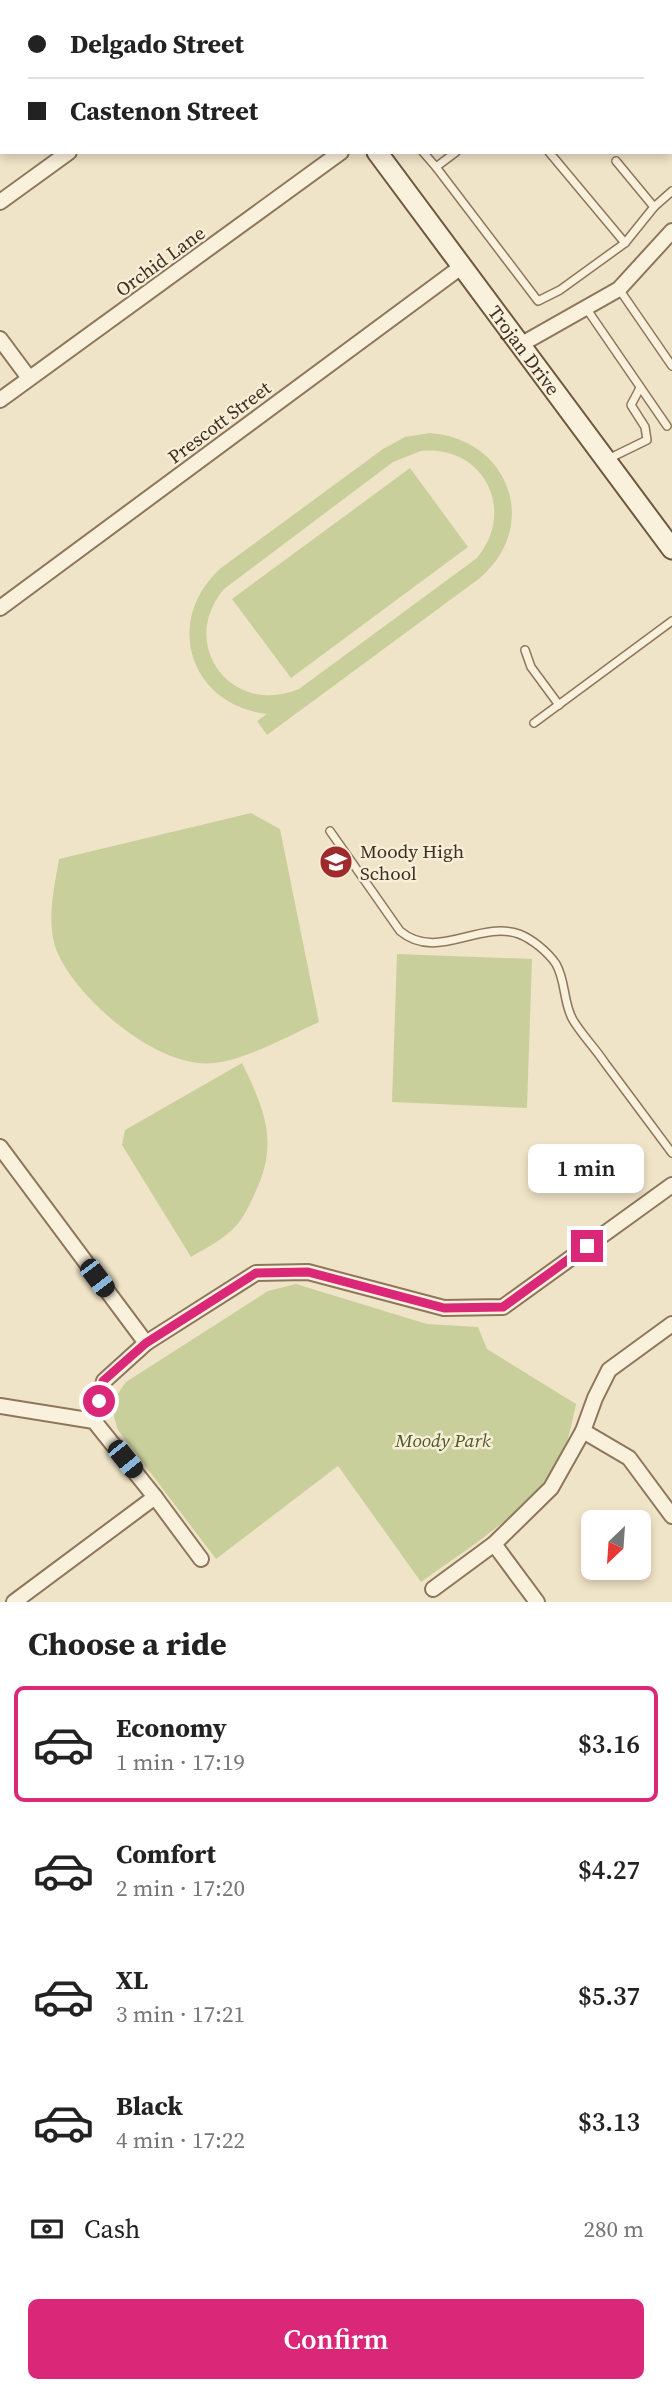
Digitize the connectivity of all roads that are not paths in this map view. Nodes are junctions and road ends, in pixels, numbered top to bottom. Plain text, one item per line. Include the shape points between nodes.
1 (66, 154) edge
2 (338, 154) edge
3 (378, 154) edge
4 (425, 154) edge
5 (453, 154) edge
6 (551, 154) edge
7 (615, 161) dead end
8 (436, 167) junction
9 (672, 191) edge
10 (0, 202) edge
11 (654, 207) junction
12 (672, 232) edge
13 (625, 243) junction
14 (461, 267) junction
15 (620, 289) junction
16 (586, 308) junction
17 (0, 339) edge
18 (520, 345) junction
19 (672, 366) edge
20 (29, 378) junction
21 (640, 388) junction
22 (0, 400) edge
23 (667, 426) dead end
24 (606, 460) junction
25 (672, 549) edge
26 (0, 608) edge
27 (672, 621) edge
28 (525, 650) dead end
29 (559, 705) junction
30 (534, 723) dead end
31 (330, 831) dead end
32 (0, 1147) edge
33 (672, 1153) edge
34 (672, 1185) edge
35 (672, 1324) edge
36 (146, 1343) junction
37 (0, 1406) edge
38 (94, 1421) junction
39 (583, 1431) junction
40 (155, 1497) junction
41 (672, 1516) edge
42 (494, 1544) junction
43 (201, 1559) dead end
44 (433, 1589) dead end
45 (14, 1602) edge
46 (537, 1602) edge

1 - 10 street
2 - 20 street, Orchid Lane
3 - 14 street, Trojan Drive
4 - 8 lane
5 - 8 lane
6 - 13 lane
7 - 11 lane
8 - 13 lane via 538,301
9 - 11 lane
11 - 13 lane
12 - 15 street
14 - 18 street, Trojan Drive
14 - 26 street, Prescott Street
15 - 16 street
15 - 19 lane
16 - 18 street
16 - 21 lane
17 - 20 street
18 - 24 street, Trojan Drive
20 - 22 street, Orchid Lane
21 - 23 lane
21 - 24 lane via 631,404 645,427 646,440
24 - 25 street, Trojan Drive
27 - 29 lane
28 - 29 lane via 531,667
29 - 30 lane
31 - 33 lane via 407,936 445,943 483,933 518,933 540,947 556,964 572,1018
32 - 36 street
34 - 36 street via 503,1307 444,1308 308,1272 256,1273
35 - 39 street via 610,1370
36 - 38 street via 103,1381
37 - 38 street
38 - 40 street
39 - 41 street via 629,1458
39 - 42 street via 551,1488
40 - 43 street
40 - 45 street
42 - 44 street
42 - 46 street

